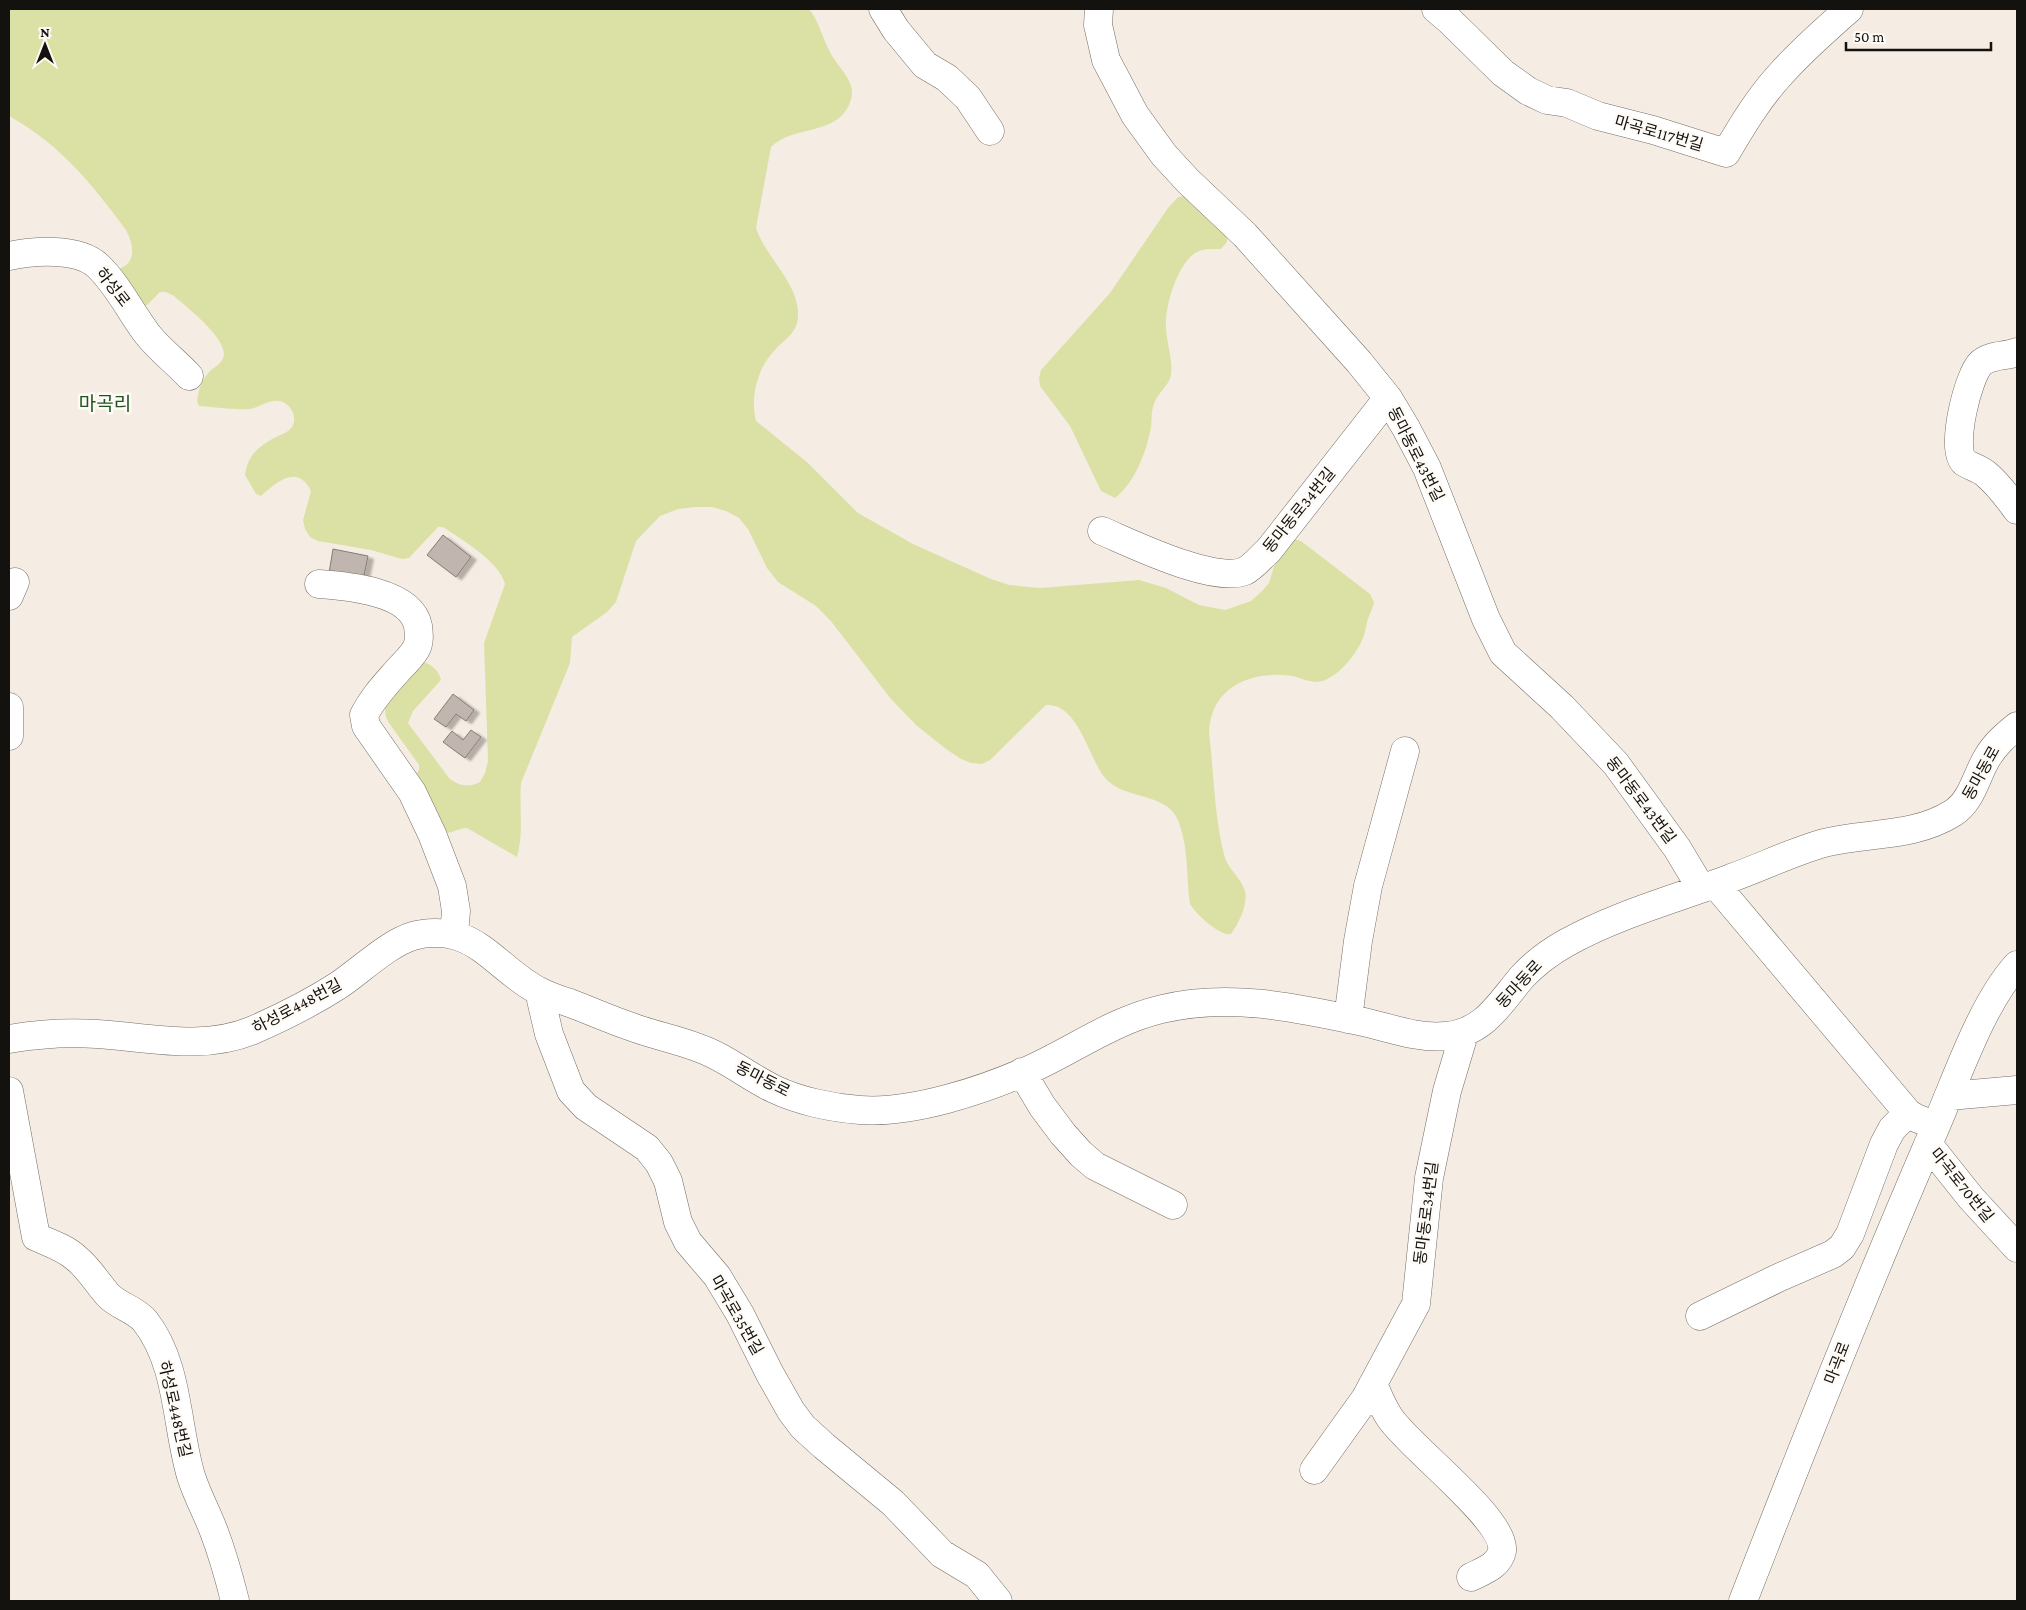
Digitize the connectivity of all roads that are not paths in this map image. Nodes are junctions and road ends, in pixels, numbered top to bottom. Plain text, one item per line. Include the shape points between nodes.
1 (883, 9) edge
2 (1099, 9) edge
3 (1436, 9) edge
4 (1849, 9) edge
5 (990, 131) dead end
6 (9, 256) edge
7 (2017, 352) edge
8 (190, 376) dead end
9 (1388, 398) junction
10 (2017, 510) edge
11 (1102, 531) dead end
12 (319, 584) dead end
13 (9, 707) edge
14 (2017, 726) edge
15 (9, 736) edge
16 (1405, 751) dead end
17 (1708, 886) junction
18 (454, 934) junction
19 (2017, 965) edge
20 (539, 992) junction
21 (1348, 1019) junction
22 (1464, 1034) junction
23 (9, 1039) edge
24 (1022, 1072) junction
25 (2017, 1090) edge
26 (9, 1091) edge
27 (1949, 1096) junction
28 (1908, 1113) junction
29 (1932, 1135) junction
30 (1173, 1205) dead end
31 (2017, 1248) edge
32 (1700, 1316) dead end
33 (1373, 1384) junction
34 (1314, 1470) dead end
35 (1471, 1577) dead end
36 (235, 1601) edge
37 (998, 1601) edge
38 (1743, 1601) edge

1 - 5 street via 925,65 947,78 968,98
2 - 9 street, 동마동로43번길 via 1098,25 1106,60 1135,115 1164,155 1245,235
3 - 4 street, 마곡로117번길 via 1528,91 1598,116 1726,153 1778,77
6 - 8 street, 하성로 via 60,252 97,264 149,336
7 - 10 street via 1992,356 1980,364 1974,374 1960,423 1958,451 1964,462 1988,475
9 - 11 street, 동마동로34번길 via 1268,551 1245,571 1226,574 1207,571 1170,560
9 - 17 street, 동마동로43번길 via 1427,468 1486,619 1503,653 1562,707 1616,764
12 - 18 street via 355,586 384,594 406,608 417,620 420,634 417,648 364,715 366,726 412,792 432,834 452,886 456,911
13 - 15 street
14 - 17 street, 동마동로 via 1998,742 1986,759 1963,806 1940,820 1910,831 1826,843
16 - 21 street via 1368,886
17 - 22 street, 동마동로 via 1658,903 1565,943 1542,958 1479,1026
17 - 28 street
18 - 20 street, 하성로448번길 via 492,956 512,975
18 - 23 street, 하성로448번길 via 428,933 401,941 291,1013 241,1035 190,1042 95,1034 35,1034
19 - 27 street, 마곡로 via 1982,1020
20 - 24 street, 동마동로 via 632,1027 701,1048 780,1092 841,1108 865,1111 893,1109 936,1101
20 - 37 street, 마곡로35번길 via 549,1034 571,1091 586,1107 647,1148 659,1163 688,1242 717,1276 799,1422 893,1503 942,1554 977,1575
21 - 22 street, 동마동로 via 1419,1036
21 - 24 street, 동마동로 via 1252,1002 1216,1001 1166,1008 1110,1026
22 - 33 street, 동마동로34번길 via 1447,1091 1429,1178 1416,1304
24 - 30 street via 1042,1106 1081,1154 1095,1166
25 - 27 street
26 - 36 street, 하성로448번길 via 36,1237 76,1258 110,1297 130,1308 144,1321 157,1341 167,1365 186,1459 197,1495 221,1551
27 - 29 street, 마곡로
28 - 29 street
28 - 32 street via 1892,1128 1884,1144 1842,1247
29 - 31 street, 마곡로70번길 via 1971,1198
29 - 38 street, 마곡로 via 1851,1327
33 - 34 street, 동마동로34번길
33 - 35 street via 1390,1418 1410,1442 1488,1518 1500,1537 1502,1550 1499,1560

